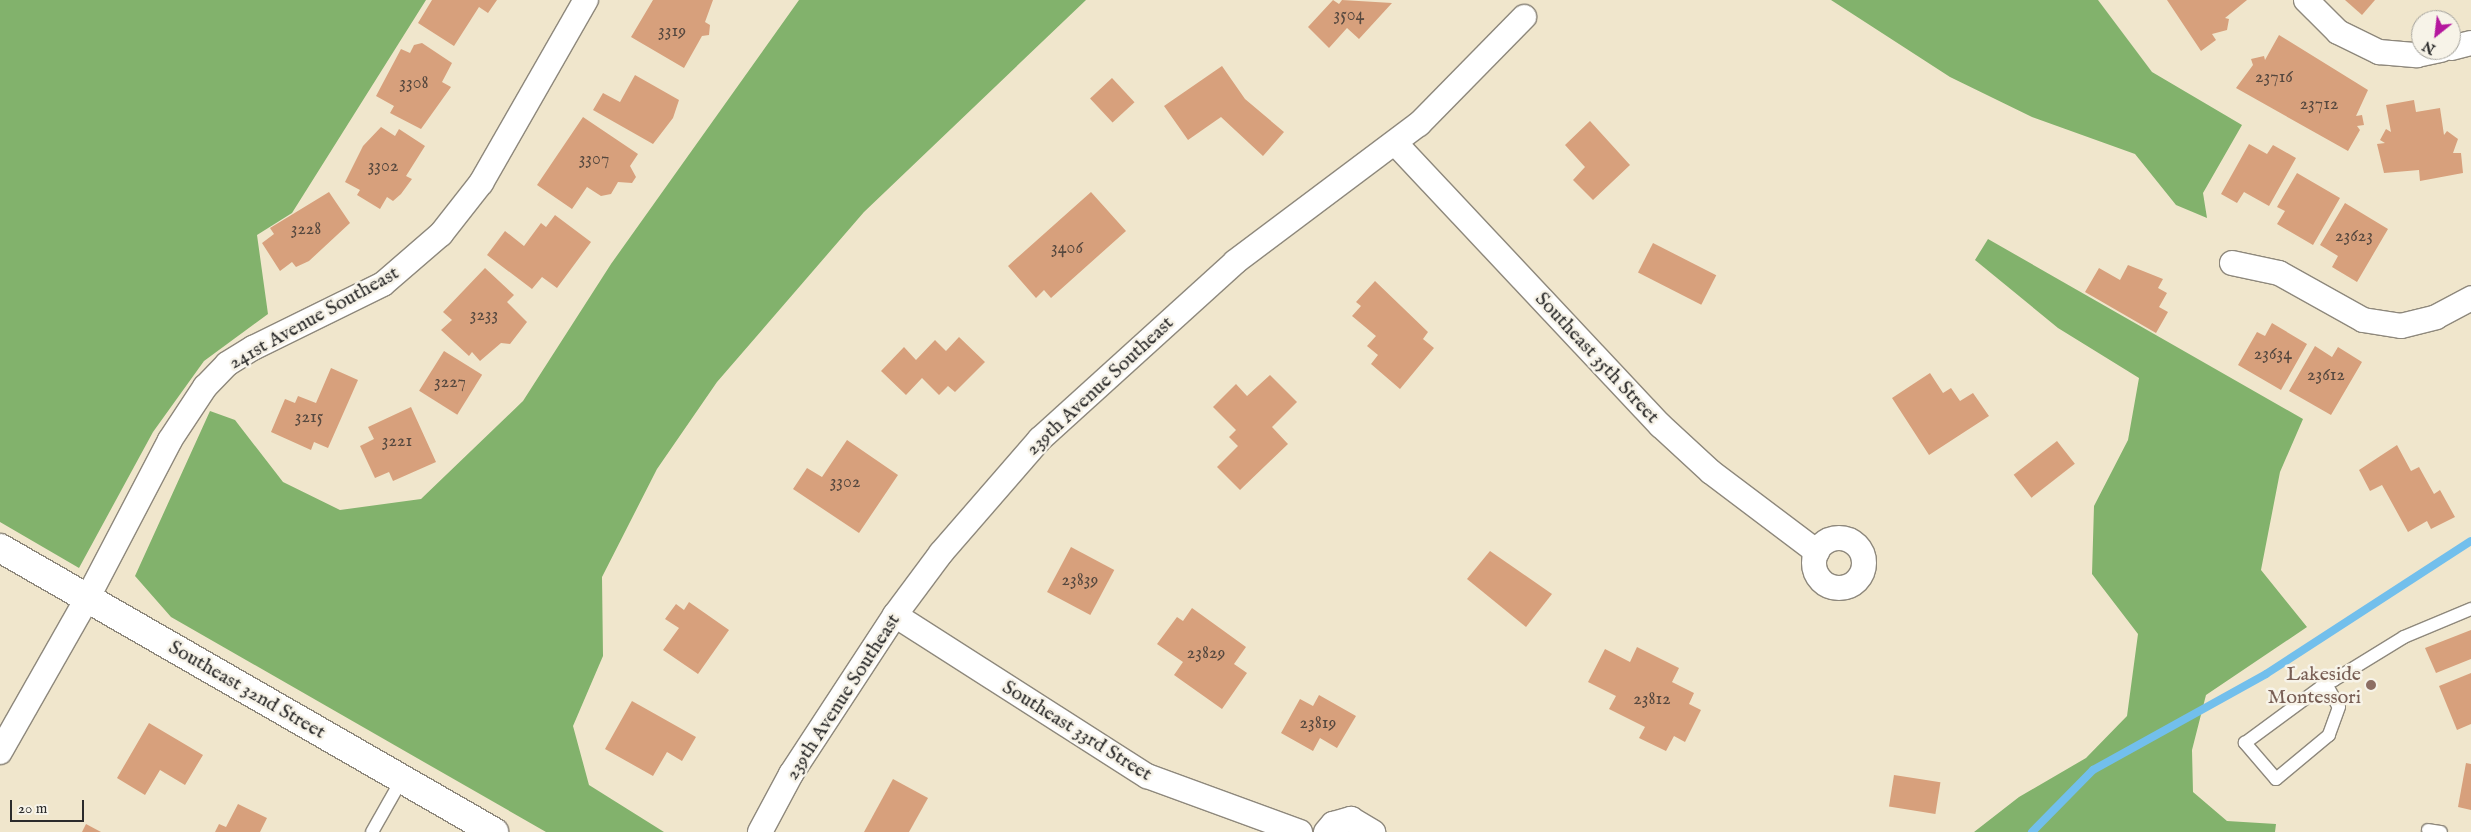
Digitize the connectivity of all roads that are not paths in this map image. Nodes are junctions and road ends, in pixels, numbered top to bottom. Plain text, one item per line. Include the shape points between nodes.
1 (586, 0) edge
2 (2306, 0) edge
3 (1524, 17) dead end
4 (2411, 53) edge
5 (1396, 144) junction
6 (2232, 263) dead end
7 (2471, 298) edge
8 (0, 548) edge
9 (1816, 552) dead end
10 (88, 599) junction
11 (2471, 609) edge
12 (895, 615) junction
13 (2326, 684) junction
14 (0, 752) edge
15 (402, 779) junction
16 (2428, 830) dead end
17 (372, 832) edge
18 (494, 832) edge
19 (760, 832) edge
20 (1300, 832) edge
21 (1326, 832) edge
22 (1373, 832) edge
23 (2441, 832) edge

1 - 10 street, 241st Avenue Southeast via 480,182 441,234 383,284 253,348 227,364 205,387 170,440
2 - 4 street via 2359,45 2394,55
3 - 5 street, 239th Avenue Southeast
5 - 9 street, Southeast 35th Street via 1660,425 1712,472
5 - 12 street, 239th Avenue Southeast via 1235,262 1040,439 941,553
6 - 7 street via 2279,273 2363,320 2401,326 2436,317
8 - 10 street, Southeast 32nd Street
10 - 14 street, 241st Avenue Southeast
10 - 15 street, Southeast 32nd Street
11 - 13 lane via 2404,637
12 - 19 street, 239th Avenue Southeast via 791,774
12 - 20 street, Southeast 33rd Street via 1147,776
13 - 13 lane via 2245,743 2276,779 2329,735 2339,707
15 - 17 lane
15 - 18 street, Southeast 32nd Street
16 - 23 lane
21 - 22 street via 1332,824 1351,818

